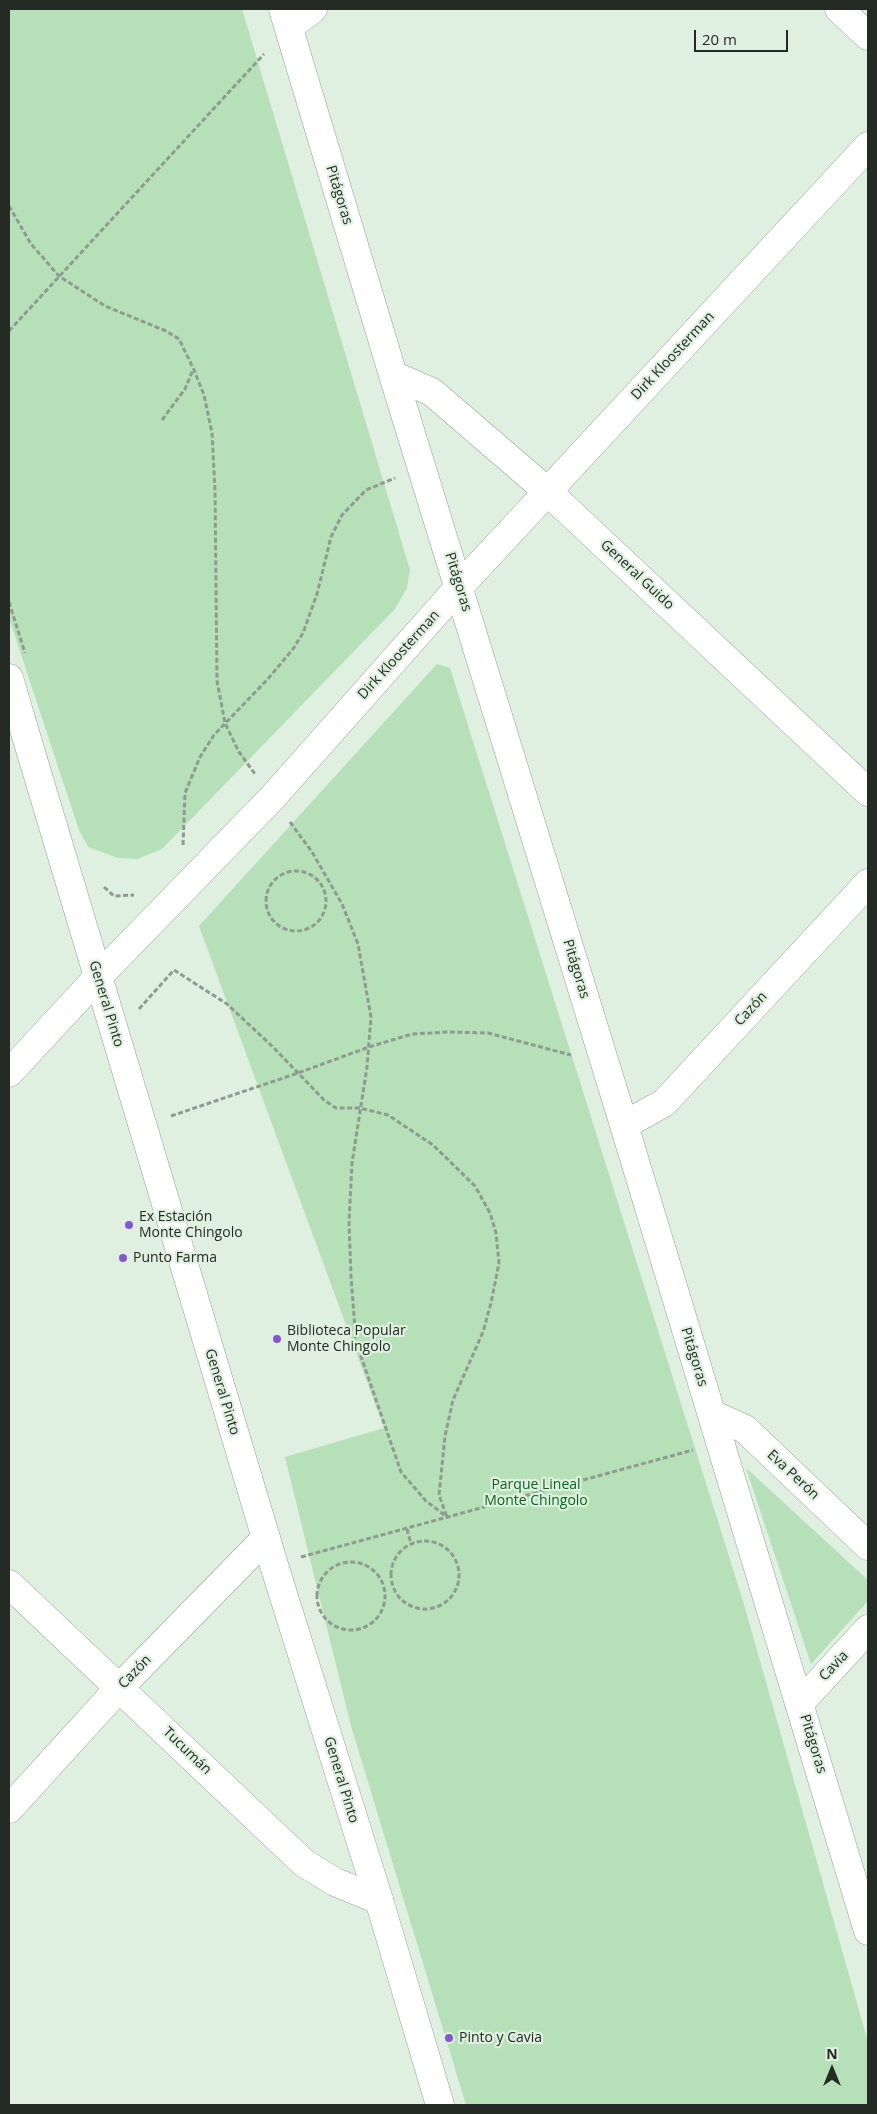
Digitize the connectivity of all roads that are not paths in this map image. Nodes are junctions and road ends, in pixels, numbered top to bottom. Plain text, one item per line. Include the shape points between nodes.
1 (313, 9) edge
2 (839, 9) edge
3 (286, 18) edge
4 (868, 36) edge
5 (868, 146) edge
6 (392, 375) junction
7 (547, 491) junction
8 (459, 587) junction
9 (9, 678) edge
10 (15, 717) edge
11 (868, 792) edge
12 (868, 883) edge
13 (98, 977) junction
14 (9, 1073) edge
15 (624, 1125) junction
16 (712, 1414) junction
17 (266, 1538) junction
18 (868, 1546) edge
19 (9, 1584) edge
20 (868, 1629) edge
21 (120, 1687) junction
22 (800, 1703) junction
23 (9, 1809) edge
24 (379, 1900) junction
25 (868, 1931) edge
26 (440, 2105) edge

1 - 3 street
2 - 4 street
3 - 6 street, Pitágoras
5 - 7 street, Dirk Kloosterman
6 - 7 street, General Guido via 432,392
6 - 8 street, Pitágoras
7 - 8 street, Dirk Kloosterman
7 - 11 street, General Guido
8 - 13 street, Dirk Kloosterman via 272,798
8 - 15 street, Pitágoras
9 - 10 street, General Pinto
10 - 13 street, General Pinto
12 - 15 street, Cazón via 664,1103
13 - 14 street, Dirk Kloosterman
13 - 17 street, General Pinto
15 - 16 street, Pitágoras
16 - 18 street, Eva Perón via 745,1429
16 - 22 street, Pitágoras
17 - 21 street, Cazón
17 - 24 street, General Pinto
19 - 21 street, Tucumán
20 - 22 street, Cavia
21 - 23 street, Cazón
21 - 24 street, Tucumán via 304,1863 335,1882
22 - 25 street, Pitágoras
24 - 26 street, General Pinto

